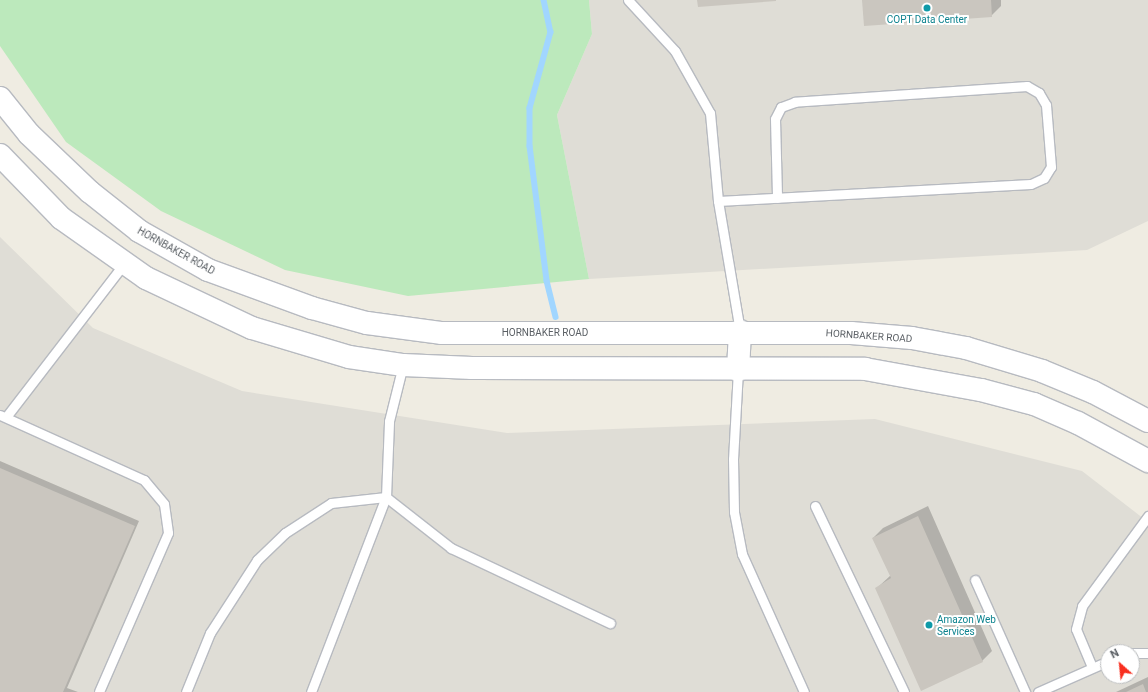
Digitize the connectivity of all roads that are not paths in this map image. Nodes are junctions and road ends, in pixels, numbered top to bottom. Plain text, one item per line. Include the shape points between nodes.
1 (628, 0) edge
2 (0, 98) edge
3 (0, 155) edge
4 (776, 198) junction
5 (718, 201) junction
6 (124, 264) junction
7 (740, 331) junction
8 (403, 365) junction
9 (738, 370) junction
10 (3, 416) edge
11 (1148, 421) edge
12 (1148, 461) edge
13 (386, 497) junction
14 (815, 506) dead end
15 (1148, 516) edge
16 (974, 580) dead end
17 (610, 623) dead end
18 (1100, 664) edge
19 (1092, 667) junction
20 (99, 692) edge
21 (186, 692) edge
22 (311, 692) edge
23 (804, 692) edge
24 (904, 692) edge
25 (1025, 692) edge
26 (1038, 692) edge

1 - 5 lane via 675,51 710,113
2 - 7 main road, HORNBAKER ROAD via 29,134 118,216 208,270 272,296 367,323 442,333
3 - 6 main road via 61,218
4 - 4 lane via 1031,184 1044,178 1051,167 1046,105 1039,93 1027,86 795,102 781,107 775,119
4 - 5 lane
5 - 7 lane
6 - 8 main road via 182,298 252,328 349,357
6 - 10 lane
7 - 9 main road
7 - 11 main road, HORNBAKER ROAD via 851,333 966,348 1073,383
8 - 9 main road
8 - 13 lane via 389,421
9 - 12 main road via 865,369 981,390 1034,404 1078,423
9 - 23 lane via 733,482 734,512 742,554
10 - 20 lane via 144,480 164,504 168,533
13 - 17 lane via 451,548
13 - 21 lane via 359,497 331,503 285,533 257,560 210,633
13 - 22 lane
14 - 24 lane
15 - 19 lane via 1082,606 1076,629
16 - 25 lane
18 - 19 lane
19 - 26 lane

